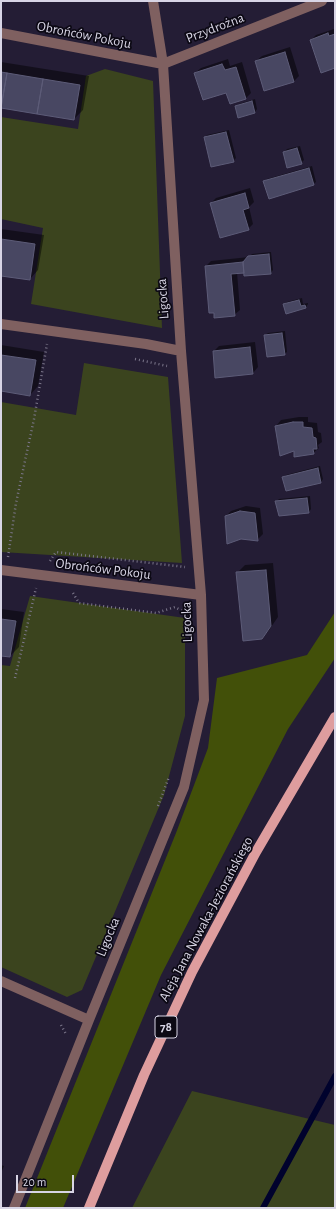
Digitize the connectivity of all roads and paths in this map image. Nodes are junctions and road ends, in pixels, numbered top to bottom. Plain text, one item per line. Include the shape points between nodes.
1 (153, 1) edge
2 (322, 1) edge
3 (1, 33) edge
4 (163, 64) junction
5 (1, 324) edge
6 (47, 341) dead end
7 (181, 351) junction
8 (7, 560) dead end
9 (47, 565) dead end
10 (186, 568) dead end
11 (1, 570) edge
12 (39, 575) junction
13 (70, 589) dead end
14 (201, 596) junction
15 (189, 615) dead end
16 (16, 678) dead end
17 (335, 717) edge
18 (171, 774) dead end
19 (156, 811) dead end
20 (1, 981) edge
21 (89, 1020) junction
22 (14, 1208) edge
23 (89, 1208) edge

1 - 4 street, Ligocka
2 - 4 street, Przydrożna
3 - 4 street, Obrońców Pokoju
4 - 7 street, Ligocka
5 - 7 street
6 - 8 path
7 - 14 street, Ligocka
9 - 10 path via 56,552
11 - 12 street, Obrońców Pokoju
12 - 14 street, Obrońców Pokoju
12 - 16 path
13 - 15 path via 79,603 156,613 175,607
14 - 21 street, Ligocka via 204,700 184,786
17 - 23 main road, Aleja Jana Nowaka-Jeziorańskiego / 78 via 256,852 192,972 141,1082
18 - 19 path
20 - 21 street
21 - 22 street, Ligocka

